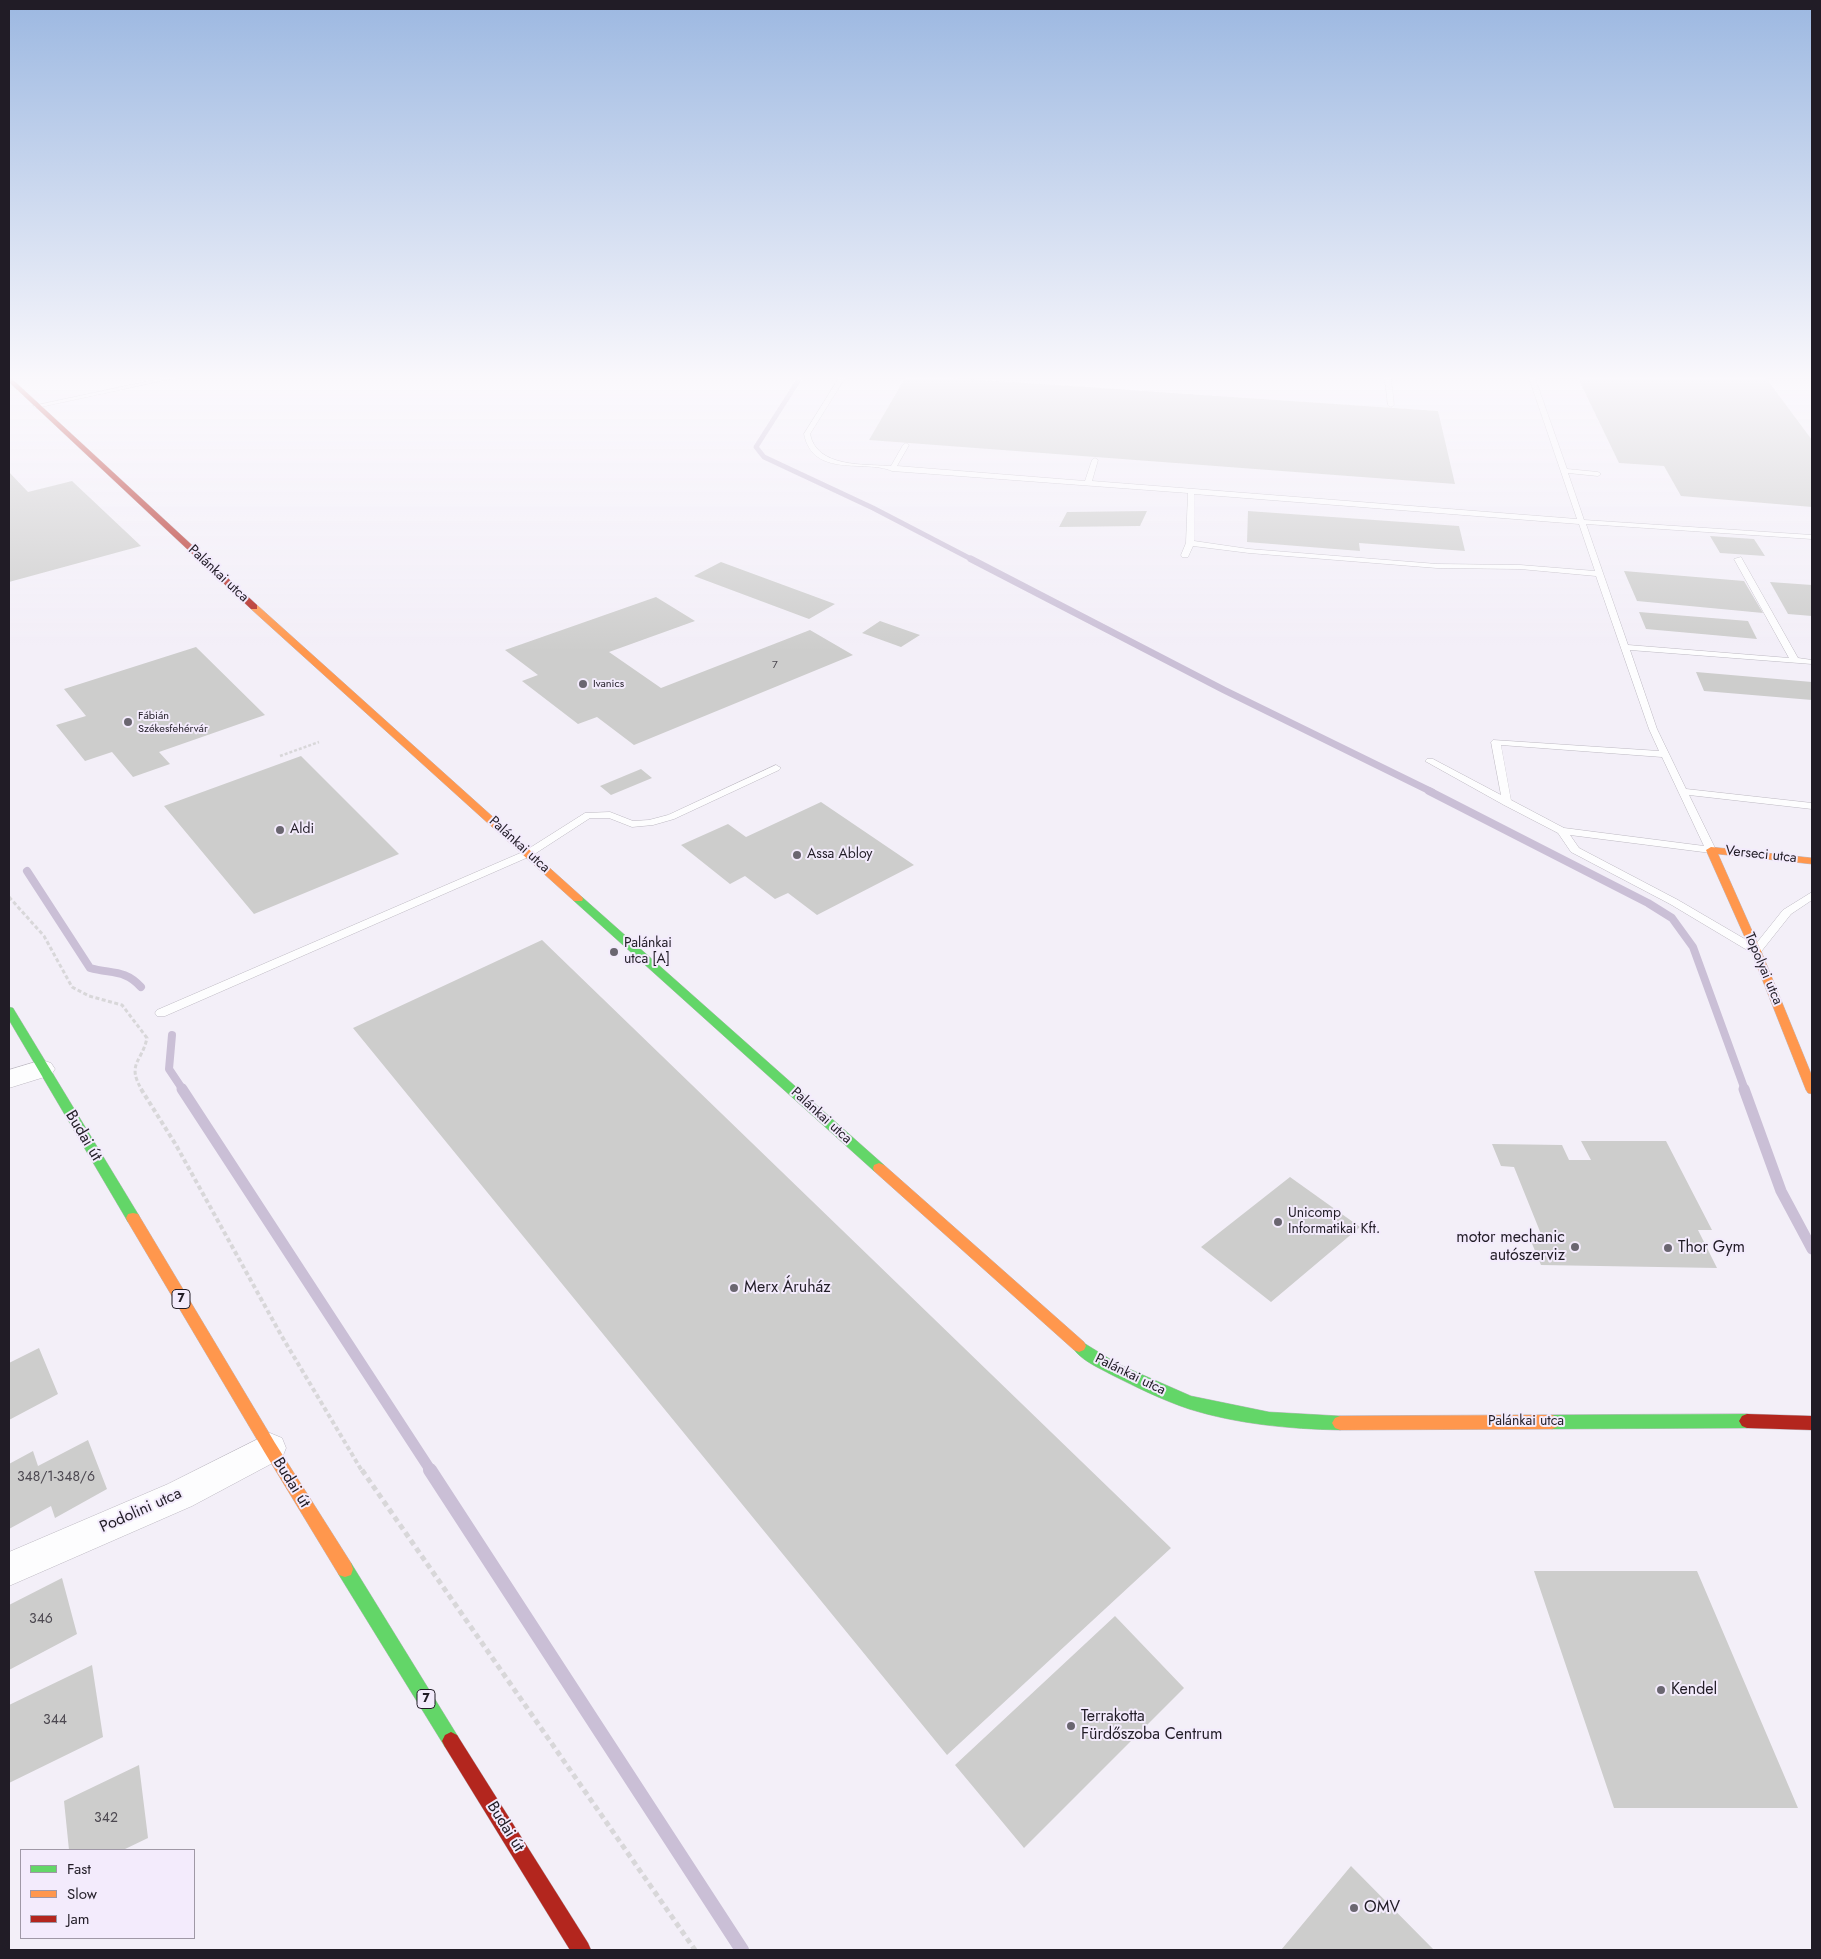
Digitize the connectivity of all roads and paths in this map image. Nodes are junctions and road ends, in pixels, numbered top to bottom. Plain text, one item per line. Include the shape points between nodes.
1 (105, 469) edge
2 (898, 469) edge
3 (1092, 469) edge
4 (1565, 472) joint
5 (1598, 474) dead end
6 (1088, 483) junction
7 (1191, 490) junction
8 (1583, 522) junction
9 (1812, 538) edge
10 (1190, 543) junction
11 (1185, 555) dead end
12 (1738, 560) dead end
13 (1600, 574) junction
14 (1625, 647) junction
15 (1796, 661) junction
16 (1812, 662) edge
17 (319, 742) dead end
18 (1664, 754) junction
19 (280, 756) dead end
20 (1430, 761) dead end
21 (776, 768) dead end
22 (1682, 791) junction
23 (1507, 803) junction
24 (1812, 806) edge
25 (1562, 831) junction
26 (1711, 850) junction
27 (529, 854) junction
28 (1812, 860) edge
29 (1812, 895) edge
30 (9, 897) edge
31 (1756, 951) junction
32 (9, 1011) edge
33 (161, 1013) dead end
34 (42, 1069) junction
35 (9, 1079) edge
36 (1812, 1090) edge
37 (1812, 1423) edge
38 (270, 1448) junction
39 (9, 1569) edge
40 (581, 1950) edge
41 (694, 1950) edge

1 - 27 street, Palánkai utca
2 - 6 lane
3 - 6 lane
4 - 5 lane
4 - 8 lane
6 - 7 lane
7 - 8 lane
7 - 10 lane
8 - 9 lane
8 - 13 lane
10 - 11 lane
10 - 13 lane via 1248,551 1437,566 1520,567
12 - 15 lane
13 - 14 lane
14 - 15 lane
14 - 18 lane
15 - 16 lane
17 - 19 path
18 - 22 lane
18 - 23 lane via 1496,742
20 - 23 lane
21 - 27 lane via 671,817 650,823 632,824 610,815 588,815
22 - 24 lane
22 - 26 lane
23 - 25 lane
25 - 26 lane
25 - 31 lane via 1576,850 1642,884
26 - 28 street, Verseci utca
26 - 31 street, Topolyai utca
27 - 33 lane
27 - 37 street, Palánkai utca via 1058,1329 1096,1360 1146,1384 1196,1405 1309,1424
29 - 31 lane via 1787,912
30 - 41 path via 44,936 72,987 89,996 122,1004 148,1038 134,1068 136,1080 176,1145 286,1343 372,1486
31 - 36 street, Topolyai utca
32 - 34 street, Budai út / 7
34 - 35 street
34 - 38 street, Budai út / 7
38 - 39 street, Podolini utca via 180,1495
38 - 40 street, Budai út / 7

